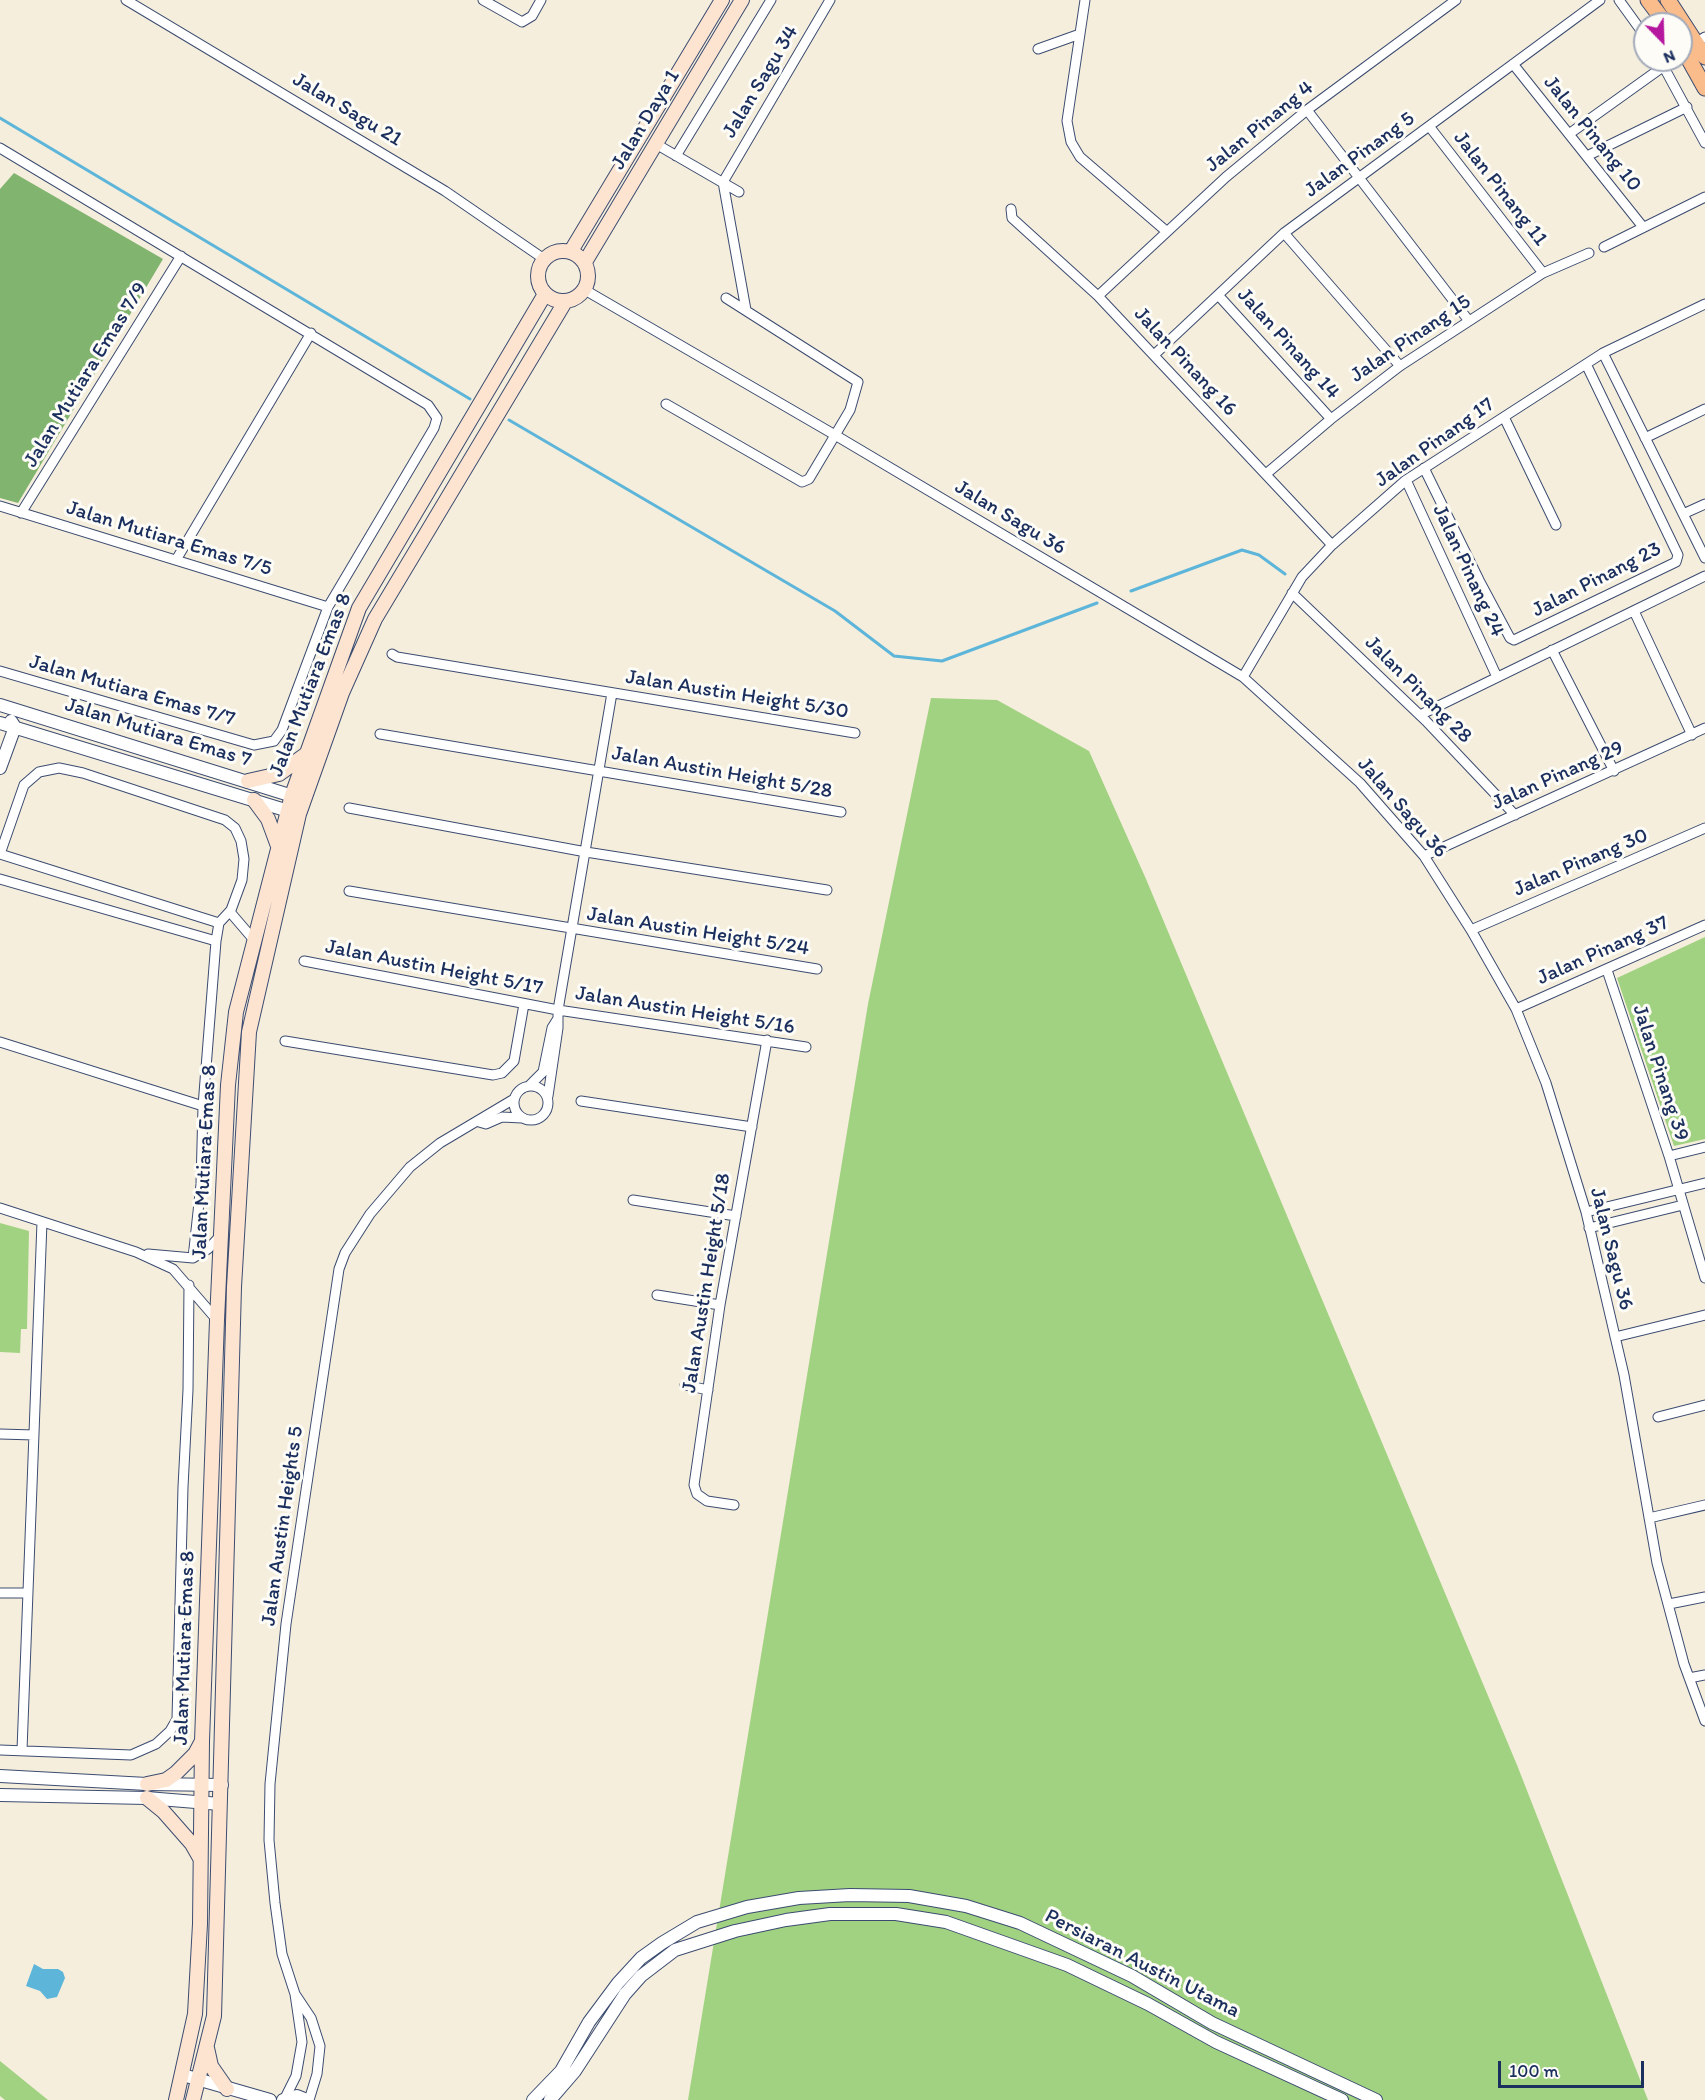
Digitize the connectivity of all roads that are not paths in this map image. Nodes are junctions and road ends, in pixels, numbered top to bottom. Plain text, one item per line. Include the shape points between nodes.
1 (126, 0) edge
2 (483, 0) edge
3 (541, 0) edge
4 (722, 0) edge
5 (742, 0) edge
6 (771, 0) edge
7 (830, 0) edge
8 (1085, 0) edge
9 (1456, 0) edge
10 (1600, 0) edge
11 (1619, 0) edge
12 (1668, 0) edge
13 (1633, 19) edge
14 (1080, 34) junction
15 (1701, 39) edge
16 (1038, 49) dead end
17 (1705, 57) edge
18 (1513, 64) junction
19 (1693, 66) edge
20 (1650, 72) edge
21 (1667, 72) edge
22 (1705, 88) edge
23 (1687, 107) junction
24 (1307, 110) junction
25 (1429, 126) junction
26 (1569, 135) junction
27 (1705, 143) edge
28 (656, 144) junction
29 (3, 150) edge
30 (676, 156) junction
31 (1587, 156) junction
32 (0, 160) edge
33 (1360, 178) junction
34 (723, 182) junction
35 (739, 192) dead end
36 (1705, 197) edge
37 (1011, 209) dead end
38 (1643, 227) junction
39 (1166, 231) junction
40 (1284, 233) junction
41 (1604, 247) dead end
42 (571, 252) junction
43 (1589, 253) dead end
44 (181, 256) junction
45 (544, 259) junction
46 (585, 262) junction
47 (1543, 273) junction
48 (585, 290) junction
49 (545, 294) junction
50 (1218, 294) junction
51 (1098, 296) junction
52 (726, 298) dead end
53 (565, 302) junction
54 (1705, 304) edge
55 (746, 310) junction
56 (1469, 321) junction
57 (311, 333) junction
58 (1603, 353) junction
59 (1154, 356) junction
60 (1586, 364) junction
61 (1400, 366) junction
62 (666, 404) dead end
63 (1705, 409) edge
64 (1504, 417) junction
65 (1331, 418) junction
66 (835, 435) junction
67 (1645, 438) junction
68 (1424, 468) junction
69 (1266, 474) junction
70 (1406, 480) junction
71 (1705, 504) edge
72 (0, 506) edge
73 (21, 513) junction
74 (1683, 514) junction
75 (1556, 525) dead end
76 (1332, 544) junction
77 (1705, 558) edge
78 (176, 560) junction
79 (1705, 576) edge
80 (1292, 593) junction
81 (328, 607) junction
82 (1634, 611) junction
83 (1552, 650) junction
84 (392, 654) dead end
85 (0, 671) edge
86 (1243, 677) junction
87 (1497, 677) junction
88 (612, 693) junction
89 (0, 706) edge
90 (33, 715) junction
91 (1420, 715) junction
92 (5, 724) edge
93 (1705, 728) edge
94 (855, 733) dead end
95 (380, 734) dead end
96 (1692, 735) junction
97 (305, 755) junction
98 (0, 768) edge
99 (597, 769) junction
100 (1614, 771) junction
101 (248, 781) junction
102 (298, 798) junction
103 (254, 800) junction
104 (348, 808) dead end
105 (294, 812) junction
106 (841, 812) dead end
107 (1515, 815) junction
108 (1705, 828) edge
109 (279, 846) junction
110 (586, 852) junction
111 (0, 854) edge
112 (1424, 856) junction
113 (0, 879) edge
114 (827, 890) dead end
115 (349, 891) dead end
116 (230, 912) junction
117 (219, 923) junction
118 (1705, 925) edge
119 (574, 930) junction
120 (1471, 930) junction
121 (254, 940) junction
122 (216, 941) junction
123 (304, 961) dead end
124 (816, 969) dead end
125 (1607, 970) junction
126 (524, 1004) junction
127 (1516, 1009) junction
128 (558, 1010) junction
129 (557, 1020) junction
130 (767, 1040) junction
131 (285, 1041) dead end
132 (0, 1042) edge
133 (806, 1047) dead end
134 (530, 1085) junction
135 (548, 1096) junction
136 (514, 1099) junction
137 (581, 1101) dead end
138 (202, 1106) junction
139 (522, 1118) junction
140 (479, 1122) junction
141 (752, 1128) junction
142 (1705, 1147) edge
143 (1669, 1156) junction
144 (1705, 1183) edge
145 (1678, 1189) junction
146 (633, 1200) dead end
147 (1683, 1205) junction
148 (0, 1208) edge
149 (1586, 1212) junction
150 (736, 1216) junction
151 (42, 1222) junction
152 (1589, 1228) junction
153 (222, 1234) junction
154 (136, 1252) junction
155 (193, 1258) junction
156 (1705, 1278) edge
157 (189, 1286) junction
158 (657, 1294) dead end
159 (720, 1305) junction
160 (1705, 1315) edge
161 (217, 1320) junction
162 (1615, 1337) junction
163 (685, 1385) dead end
164 (708, 1390) junction
165 (1705, 1405) edge
166 (1658, 1417) dead end
167 (0, 1434) edge
168 (34, 1435) junction
169 (1705, 1504) edge
170 (734, 1505) dead end
171 (1649, 1518) junction
172 (0, 1593) edge
173 (28, 1593) junction
174 (1705, 1597) edge
175 (1669, 1604) junction
176 (1705, 1675) edge
177 (1689, 1678) junction
178 (1705, 1721) edge
179 (202, 1741) junction
180 (0, 1750) edge
181 (22, 1750) junction
182 (0, 1776) edge
183 (202, 1783) junction
184 (222, 1785) junction
185 (147, 1791) junction
186 (0, 1795) edge
187 (201, 1802) junction
188 (220, 1804) junction
189 (201, 1859) junction
190 (294, 1994) junction
191 (206, 2046) junction
192 (183, 2076) junction
193 (198, 2080) junction
194 (227, 2089) junction
195 (184, 2099) edge
196 (284, 2099) edge
197 (270, 2100) edge
198 (308, 2100) edge
199 (533, 2100) edge
200 (550, 2100) edge
201 (1342, 2100) edge
202 (1376, 2100) edge

1 - 45 street, Jalan Sagu 21 via 445,191
2 - 3 street via 522,22 532,16
4 - 42 main road, Jalan Daya 1
5 - 28 main road, Jalan Daya 1
6 - 30 street
7 - 34 street, Jalan Sagu 34
8 - 14 street
9 - 24 street, Jalan Pinang 4
10 - 18 street, Jalan Pinang 5
11 - 13 street
12 - 15 main road
14 - 16 street
14 - 39 street via 1067,121 1074,150
15 - 17 main road
18 - 25 street, Jalan Pinang 5
18 - 26 street, Jalan Pinang 10
19 - 22 main road
20 - 26 street
21 - 23 street
23 - 27 street
23 - 31 street
24 - 33 street
24 - 39 street, Jalan Pinang 4
25 - 33 street, Jalan Pinang 5
25 - 47 street, Jalan Pinang 11
26 - 31 street, Jalan Pinang 10
28 - 30 street
28 - 46 main road, Jalan Daya 1
29 - 32 street
29 - 44 street
30 - 34 street
31 - 38 street, Jalan Pinang 10
33 - 40 street, Jalan Pinang 5
33 - 56 street
34 - 35 street
34 - 55 street
36 - 38 street
37 - 51 street, Jalan Pinang 16 via 1012,218
38 - 41 street
39 - 51 street, Jalan Pinang 4
40 - 50 street, Jalan Pinang 5
40 - 61 street
42 - 45 main road via 556,251
42 - 46 main road
43 - 47 street, Jalan Pinang 15
44 - 57 street
44 - 73 street, Jalan Mutiara Emas 7/9
45 - 49 main road via 538,281
46 - 48 main road via 589,276
47 - 56 street, Jalan Pinang 15
48 - 53 main road
48 - 66 street, Jalan Sagu 36
49 - 53 main road
49 - 97 main road, Jalan Mutiara Emas 8 via 359,608
50 - 59 street, Jalan Pinang 5
50 - 65 street, Jalan Pinang 14
51 - 59 street, Jalan Pinang 16
52 - 55 street
53 - 102 main road, Jalan Mutiara Emas 8 via 375,619
54 - 58 street, Jalan Pinang 17
55 - 66 street via 858,382 850,410
56 - 61 street, Jalan Pinang 15
57 - 78 street
57 - 81 street via 432,408 437,418
58 - 60 street, Jalan Pinang 17
58 - 67 street
59 - 69 street, Jalan Pinang 16
60 - 64 street, Jalan Pinang 17
60 - 68 street, Jalan Pinang 23 via 1678,555 1676,562 1514,640 1479,580
61 - 65 street, Jalan Pinang 15
62 - 66 street via 802,482 809,479
63 - 67 street
64 - 68 street, Jalan Pinang 17
64 - 75 street
65 - 69 street, Jalan Pinang 15
66 - 86 street, Jalan Sagu 36
67 - 74 street
68 - 70 street, Jalan Pinang 17
69 - 76 street, Jalan Pinang 16
70 - 76 street, Jalan Pinang 17
70 - 87 street, Jalan Pinang 24
71 - 74 street
72 - 73 street, Jalan Mutiara Emas 7/5
73 - 78 street, Jalan Mutiara Emas 7/5
74 - 77 street
76 - 80 street, Jalan Pinang 17
78 - 81 street, Jalan Mutiara Emas 7/5
79 - 82 street
80 - 86 street, Jalan Pinang 17
80 - 91 street, Jalan Pinang 28
81 - 85 street, Jalan Mutiara Emas 7/7 via 282,730 268,744 254,745
82 - 83 street
82 - 96 street
83 - 87 street
83 - 100 street
84 - 88 street, Jalan Austin Height 5/30
86 - 112 street, Jalan Sagu 36 via 1360,783
87 - 91 street
88 - 94 street, Jalan Austin Height 5/30
88 - 99 street
89 - 90 street, Jalan Mutiara Emas 7
89 - 92 street
90 - 92 street
90 - 101 street, Jalan Mutiara Emas 7
91 - 107 street, Jalan Pinang 28
92 - 98 street
92 - 103 street, Jalan Mutiara Emas 7
93 - 96 street, Jalan Pinang 29
95 - 99 street, Jalan Austin Height 5/28
96 - 100 street, Jalan Pinang 29
97 - 101 main road via 279,774
97 - 102 main road, Jalan Mutiara Emas 8
99 - 106 street, Jalan Austin Height 5/28
99 - 110 street
100 - 107 street, Jalan Pinang 29
101 - 102 street, Jalan Mutiara Emas 7
102 - 105 main road, Jalan Mutiara Emas 8
103 - 105 street, Jalan Mutiara Emas 7
103 - 109 main road via 268,819
104 - 110 street
105 - 109 main road, Jalan Mutiara Emas 8
105 - 184 main road, Jalan Mutiara Emas 8 via 249,1032 234,1287
107 - 112 street, Jalan Pinang 29
108 - 120 street, Jalan Pinang 30
109 - 121 main road, Jalan Mutiara Emas 8
110 - 114 street
110 - 119 street
111 - 116 street via 24,785 39,772 59,768 83,773 225,820 234,828 244,859 242,880
111 - 117 street
112 - 120 street, Jalan Sagu 36
113 - 122 street
115 - 119 street, Jalan Austin Height 5/24
116 - 117 street
116 - 121 street
117 - 122 street
118 - 125 street, Jalan Pinang 37
119 - 124 street, Jalan Austin Height 5/24
119 - 128 street
120 - 127 street, Jalan Sagu 36
121 - 153 main road, Jalan Mutiara Emas 8 via 236,1012 231,1054
122 - 138 street
123 - 126 street, Jalan Austin Height 5/17
125 - 127 street, Jalan Pinang 37
125 - 143 street, Jalan Pinang 39
126 - 128 street, Jalan Austin Height 5/17
126 - 131 street via 513,1061 493,1076
127 - 149 street, Jalan Sagu 36 via 1546,1083
128 - 129 street
128 - 130 street, Jalan Austin Height 5/16
129 - 134 street via 543,1072
129 - 135 street
130 - 133 street, Jalan Austin Height 5/16
130 - 141 street, Jalan Austin Height 5/18
132 - 138 street
134 - 135 street via 541,1088
134 - 136 street via 520,1089
135 - 139 street via 549,1107 543,1116 533,1120
136 - 139 street
136 - 140 street, Jalan Austin Heights 5
137 - 141 street
138 - 155 street via 201,1184
139 - 140 street
140 - 190 street, Jalan Austin Heights 5 via 424,1155 389,1190 345,1253 336,1285 286,1624 270,1784 269,1840 275,1903 282,1954
141 - 150 street, Jalan Austin Height 5/18
142 - 143 street
143 - 145 street, Jalan Pinang 39
144 - 145 street
145 - 147 street, Jalan Pinang 39
145 - 149 street
146 - 150 street
147 - 152 street
147 - 156 street, Jalan Pinang 39
148 - 151 street
149 - 152 street, Jalan Sagu 36
150 - 159 street, Jalan Austin Height 5/18
151 - 154 street
151 - 168 street
152 - 162 street, Jalan Sagu 36
153 - 155 street via 208,1250
153 - 161 main road, Jalan Mutiara Emas 8
154 - 155 street
154 - 157 street via 173,1269
157 - 161 street
157 - 181 street via 178,1711 174,1725 149,1749 131,1755
158 - 159 street
159 - 164 street, Jalan Austin Height 5/18
160 - 162 street
161 - 179 main road, Jalan Mutiara Emas 8
162 - 171 street, Jalan Sagu 36
163 - 164 street
164 - 170 street, Jalan Austin Height 5/18 via 694,1485 697,1494 707,1501
165 - 166 street
167 - 168 street
168 - 173 street
169 - 171 street
171 - 175 street, Jalan Sagu 36
172 - 173 street
173 - 181 street
174 - 175 street
175 - 177 street, Jalan Sagu 36
176 - 177 street
177 - 178 street, Jalan Sagu 36
179 - 183 main road, Jalan Mutiara Emas 8
179 - 185 main road via 176,1773
180 - 181 street
182 - 185 street
183 - 184 street
183 - 185 street
183 - 187 main road, Jalan Mutiara Emas 8
184 - 188 main road, Jalan Mutiara Emas 8
185 - 186 street
185 - 187 street
185 - 189 main road
187 - 188 street
187 - 189 main road, Jalan Mutiara Emas 8
188 - 191 main road, Jalan Mutiara Emas 8 via 214,2016
189 - 192 main road, Jalan Mutiara Emas 8 via 195,2014
190 - 196 street, Jalan Austin Heights 5 via 301,2053 296,2076
190 - 198 street, Jalan Austin Heights 5 via 311,2018 320,2046 317,2074
191 - 193 main road, Jalan Mutiara Emas 8
191 - 194 main road via 211,2066
192 - 193 street
192 - 195 main road, Jalan Mutiara Emas 8
193 - 194 street
193 - 195 main road, Jalan Mutiara Emas 8
194 - 197 street
196 - 198 street via 297,2096
199 - 202 street, Persiaran Austin Utama via 561,2072 618,1983 641,1958 662,1943 697,1922 747,1906 850,1895 909,1896 966,1906 1020,1923 1132,1976 1223,2028
200 - 201 street, Persiaran Austin Utama via 575,2071 625,1994 675,1950 786,1920 830,1914 896,1914 946,1922 1067,1965 1216,2042

